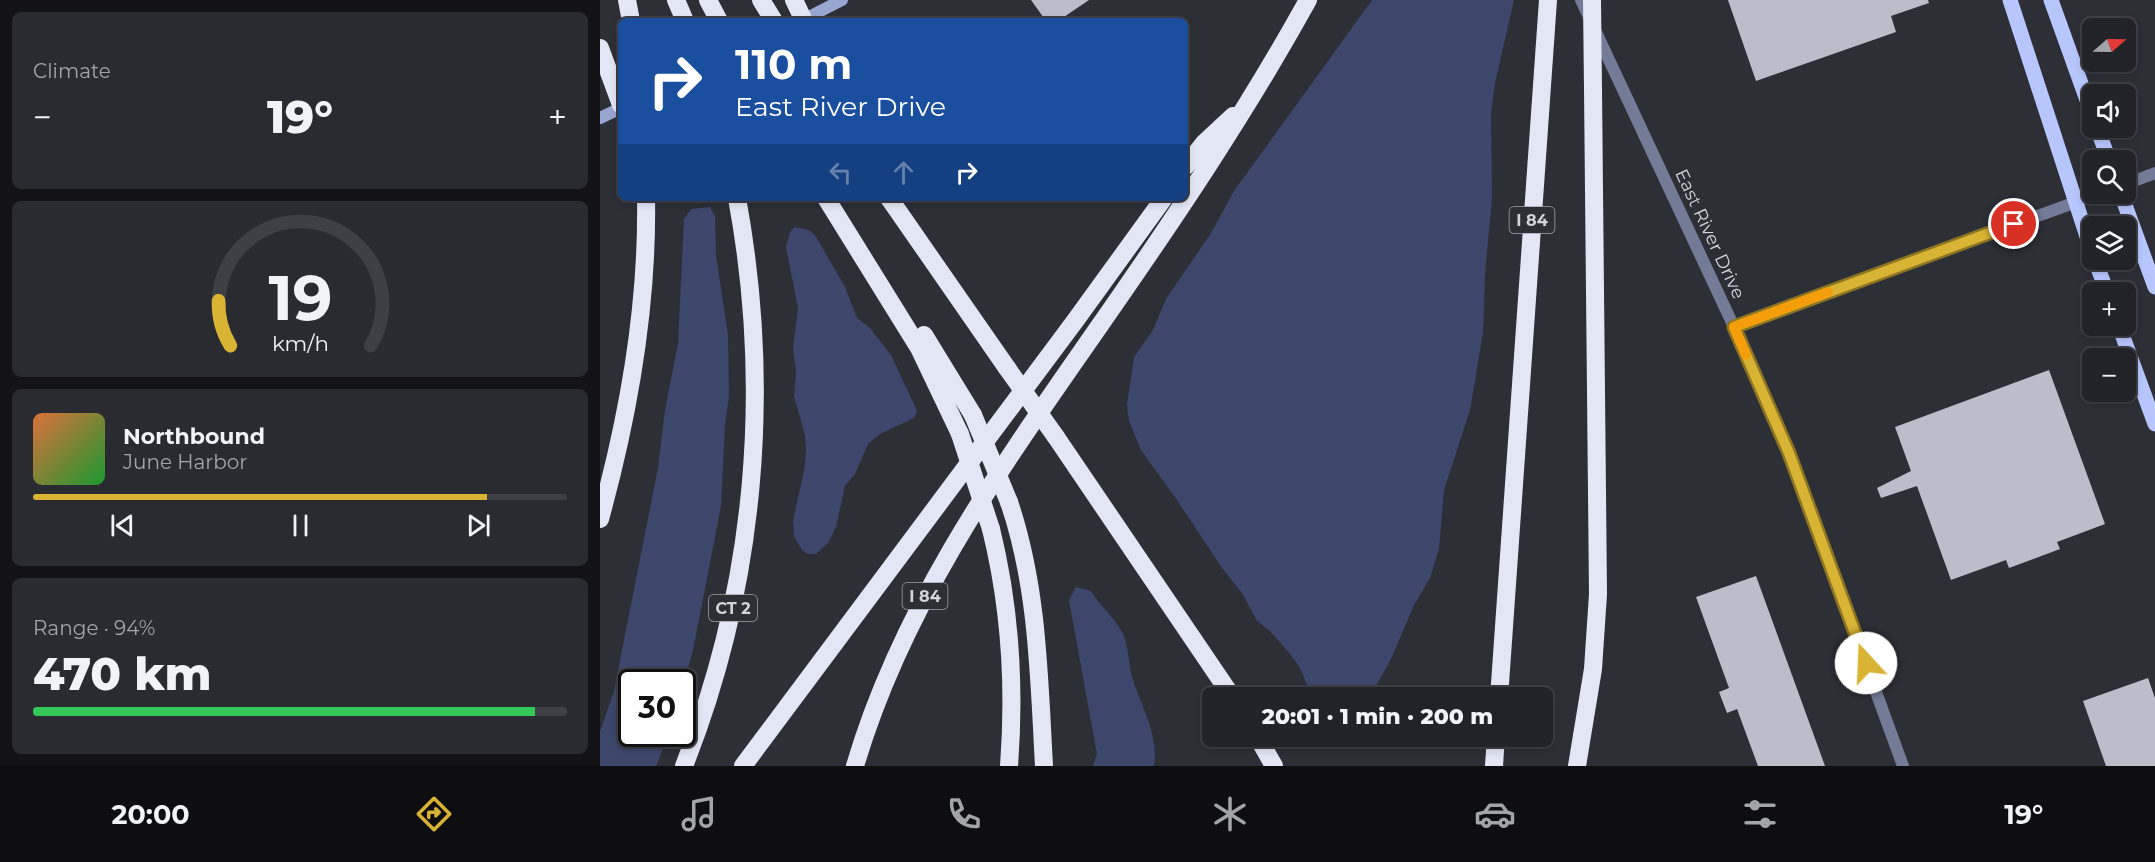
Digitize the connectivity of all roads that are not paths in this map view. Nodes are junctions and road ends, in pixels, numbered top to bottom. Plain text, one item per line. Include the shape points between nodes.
1 (627, 0) edge
2 (676, 0) edge
3 (708, 0) edge
4 (794, 0) edge
5 (842, 0) edge
6 (1308, 0) edge
7 (1581, 0) edge
8 (1592, 0) edge
9 (2010, 0) edge
10 (2051, 0) edge
11 (763, 2) edge
12 (1548, 2) edge
13 (630, 18) edge
14 (684, 18) edge
15 (717, 18) edge
16 (772, 18) edge
17 (801, 18) edge
18 (808, 18) edge
19 (600, 48) edge
20 (2082, 86) edge
21 (618, 97) edge
22 (1246, 105) junction
23 (618, 108) edge
24 (600, 118) edge
25 (1188, 163) edge
26 (2155, 173) edge
27 (2136, 180) edge
28 (1188, 195) edge
29 (2082, 200) edge
30 (646, 201) edge
31 (737, 201) edge
32 (828, 201) edge
33 (891, 201) edge
34 (901, 201) edge
35 (1162, 201) edge
36 (1184, 201) edge
37 (2075, 202) junction
38 (2125, 204) edge
39 (837, 215) junction
40 (2082, 223) edge
41 (929, 257) junction
42 (2155, 287) edge
43 (1734, 327) junction
44 (2123, 336) edge
45 (2155, 424) edge
46 (600, 519) edge
47 (1226, 687) edge
48 (1500, 687) edge
49 (1263, 747) edge
50 (1495, 747) edge
51 (684, 766) edge
52 (743, 766) edge
53 (855, 766) edge
54 (1009, 766) edge
55 (1044, 766) edge
56 (1274, 766) edge
57 (1494, 766) edge
58 (1577, 766) edge
59 (1903, 766) edge

1 - 13 highway
2 - 14 highway
3 - 15 highway
4 - 17 highway, bridge
5 - 18 main road
6 - 22 highway, I 84
7 - 43 street, East River Drive
8 - 58 highway, bridge via 1598,482 1596,643
9 - 37 main road
10 - 20 main road
11 - 16 highway
12 - 48 highway, I 84
19 - 21 highway
22 - 25 highway via 1209,137
22 - 28 highway, I 84
23 - 24 main road
26 - 27 street
29 - 37 street, East River Drive
30 - 46 highway via 644,287 636,363
31 - 51 highway, CT 2 via 750,279 755,350 756,407 749,502 724,643
32 - 39 highway
33 - 41 highway
34 - 41 highway
35 - 52 highway
36 - 53 highway, I 84 via 965,525 893,664
37 - 40 main road
37 - 43 street, East River Drive
38 - 42 main road
39 - 54 highway, bridge via 924,356 960,434 991,529 1008,631
39 - 55 highway, bridge via 913,319 973,415 1009,502 1023,552 1035,623
41 - 47 highway, bridge
43 - 59 street via 1789,453
44 - 45 main road
49 - 56 highway
50 - 57 highway

